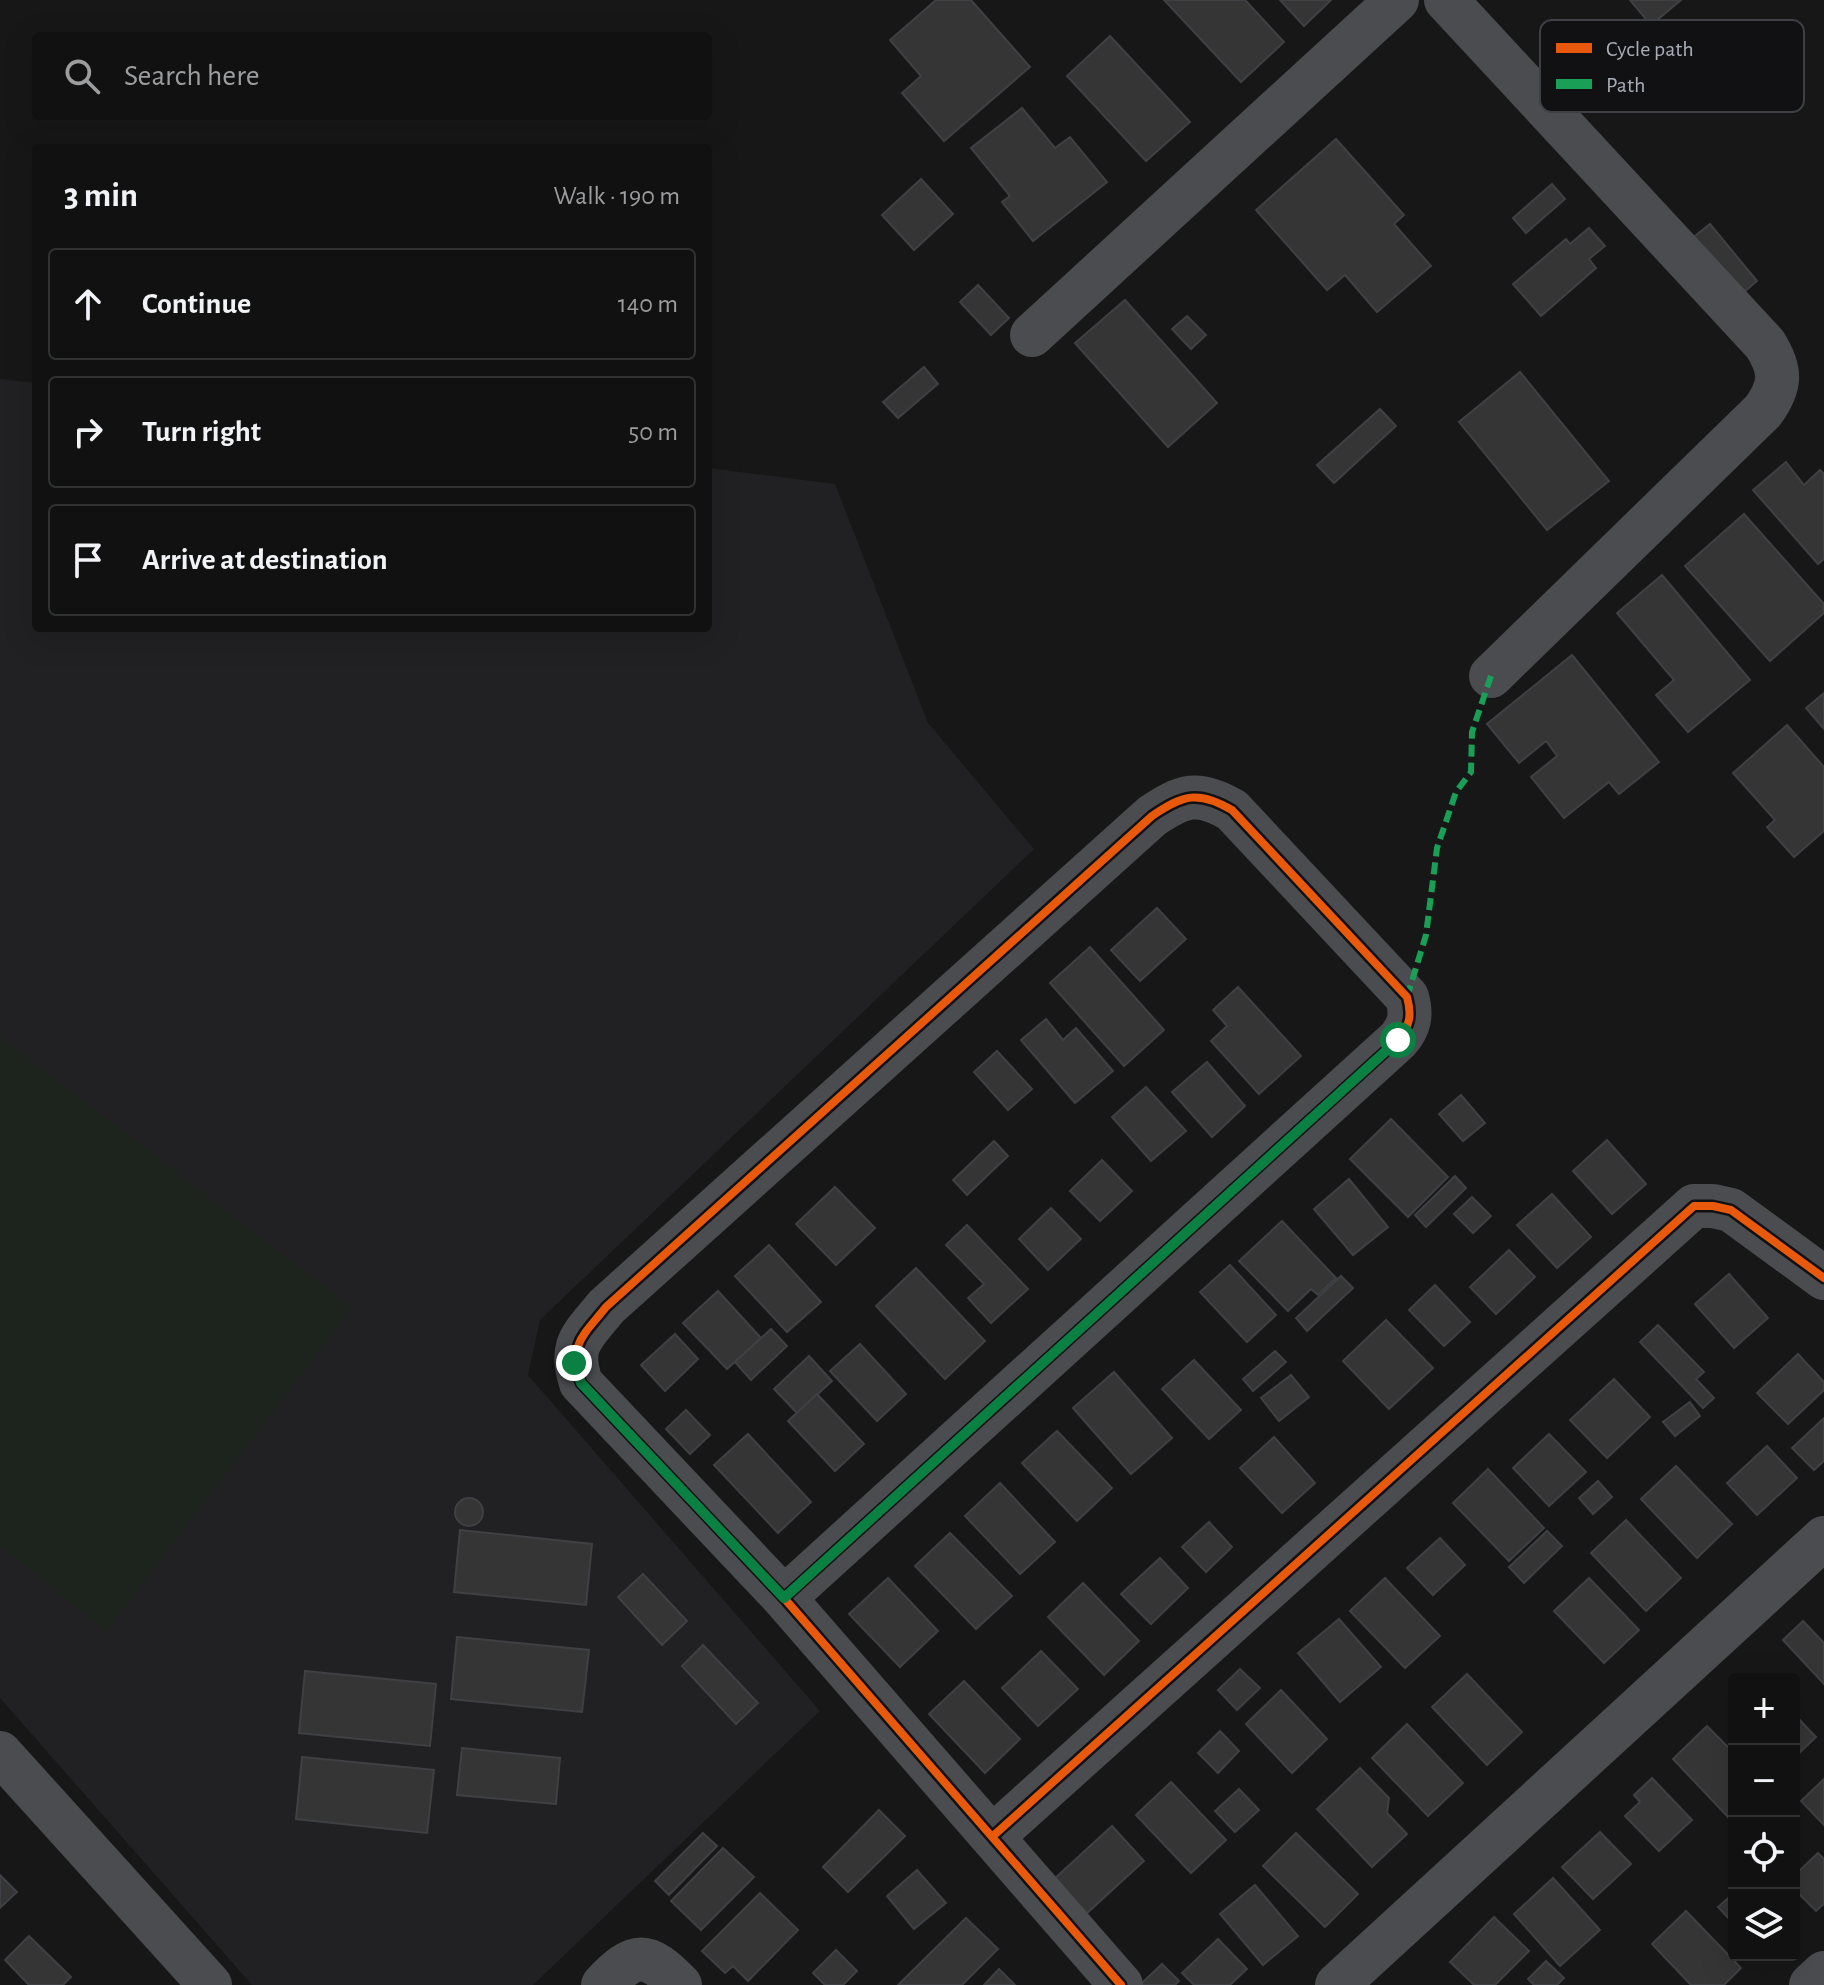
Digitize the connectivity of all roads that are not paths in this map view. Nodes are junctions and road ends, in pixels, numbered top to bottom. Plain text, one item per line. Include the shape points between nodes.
1 (1397, 0) edge
2 (1446, 0) edge
3 (1540, 101) edge
4 (1550, 112) edge
5 (1032, 335) dead end
6 (1491, 676) dead end
7 (1824, 1278) edge
8 (1824, 1538) edge
9 (784, 1598) junction
10 (0, 1753) edge
11 (993, 1836) junction
12 (1824, 1973) edge
13 (207, 1984) edge
14 (603, 1985) edge
15 (680, 1985) edge
16 (1121, 1985) edge
17 (1337, 1985) edge
18 (1811, 1985) edge

1 - 5 street
2 - 3 street
4 - 6 street via 1765,344 1778,378 1763,411
7 - 11 street via 1731,1210 1694,1206
8 - 17 street
9 - 9 street via 1407,1028 1407,997 1232,810 1216,801 1197,796 1176,800 1152,816 606,1307 578,1343 574,1363 581,1383
9 - 11 street
10 - 13 street
11 - 16 street
12 - 18 street
14 - 15 street via 623,1964 645,1960 663,1967

